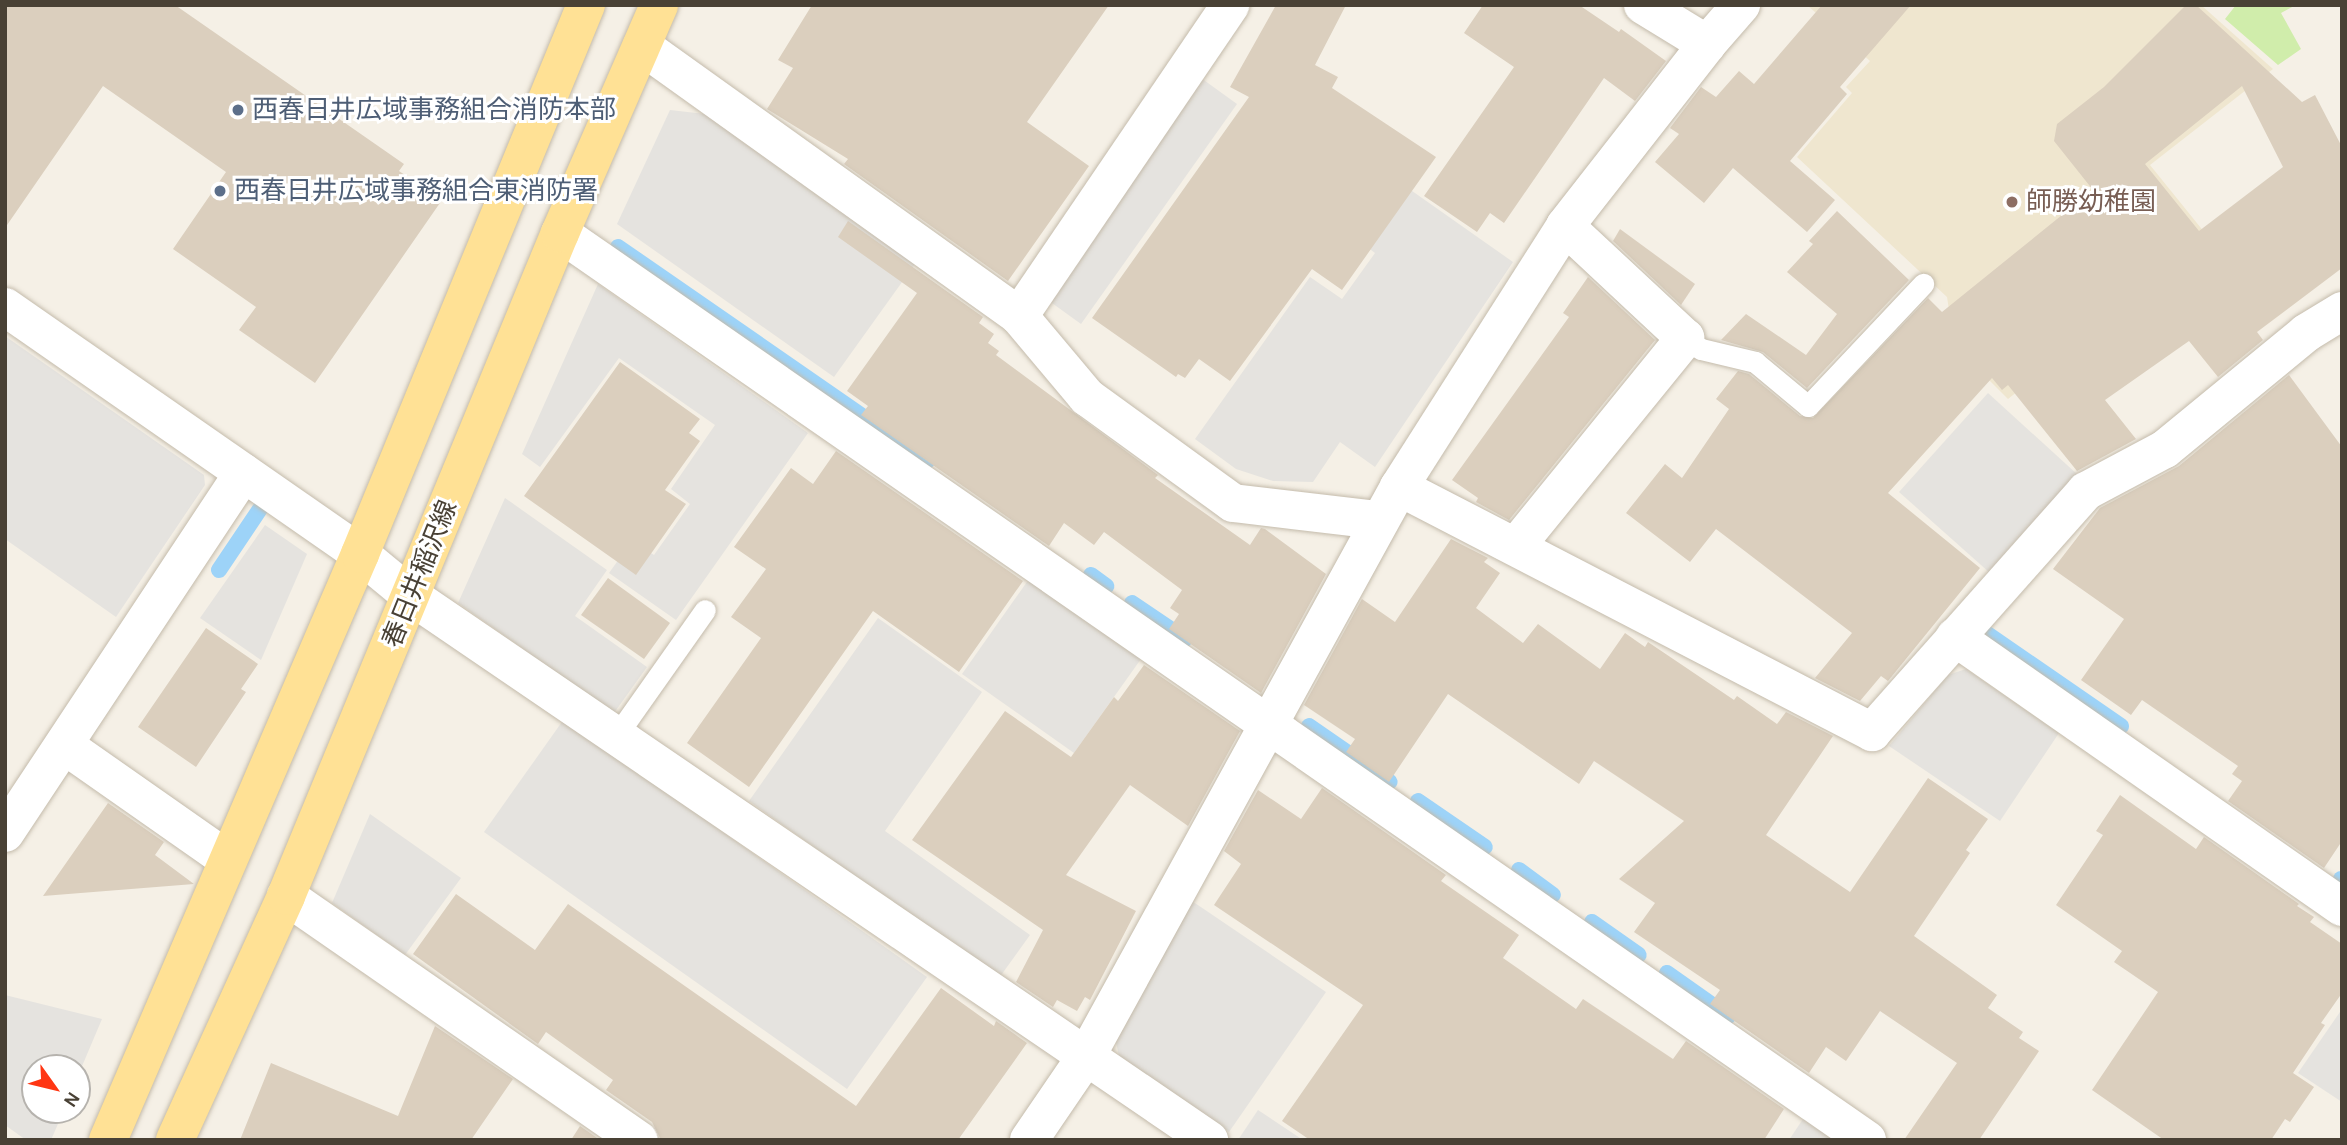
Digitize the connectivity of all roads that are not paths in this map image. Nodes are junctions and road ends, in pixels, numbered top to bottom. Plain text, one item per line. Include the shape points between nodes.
1 (659, 5) edge
2 (1230, 5) edge
3 (1643, 5) edge
4 (1741, 5) edge
5 (579, 9) edge
6 (1707, 44) junction
7 (642, 46) junction
8 (1565, 226) junction
9 (560, 233) junction
10 (1923, 284) dead end
11 (5, 307) edge
12 (2342, 312) edge
13 (1019, 316) junction
14 (1685, 338) junction
15 (243, 473) junction
16 (1399, 487) junction
17 (1378, 520) junction
18 (1517, 545) junction
19 (360, 554) junction
20 (411, 596) junction
21 (705, 610) dead end
22 (1955, 637) junction
23 (1268, 726) junction
24 (616, 736) junction
25 (64, 745) junction
26 (5, 833) edge
27 (228, 860) junction
28 (286, 896) junction
29 (2342, 907) edge
30 (1087, 1055) junction
31 (108, 1140) edge
32 (175, 1140) edge
33 (639, 1140) edge
34 (1028, 1140) edge
35 (1209, 1140) edge
36 (1867, 1140) edge

1 - 7 main road, 春日井稲沢線
2 - 13 street
3 - 6 street
4 - 6 street
5 - 19 main road
6 - 8 street
7 - 9 main road, 春日井稲沢線
7 - 13 street
8 - 14 street
8 - 16 street
9 - 20 main road, 春日井稲沢線
9 - 23 street
10 - 14 lane via 1808,406 1755,362 1701,349
11 - 15 street
12 - 22 street via 2305,333 2165,449 2086,491
13 - 17 street via 1087,397 1233,503
14 - 18 street
15 - 19 street
15 - 25 street
16 - 17 street
16 - 18 street
17 - 23 street
18 - 22 street via 1872,732
19 - 20 street
19 - 27 main road
20 - 24 street
20 - 28 main road, 春日井稲沢線
21 - 24 lane
22 - 29 street
23 - 30 street
23 - 36 street
24 - 30 street
25 - 26 street
25 - 27 street
27 - 31 main road
28 - 32 main road, 春日井稲沢線
28 - 33 street
30 - 34 street
30 - 35 street

